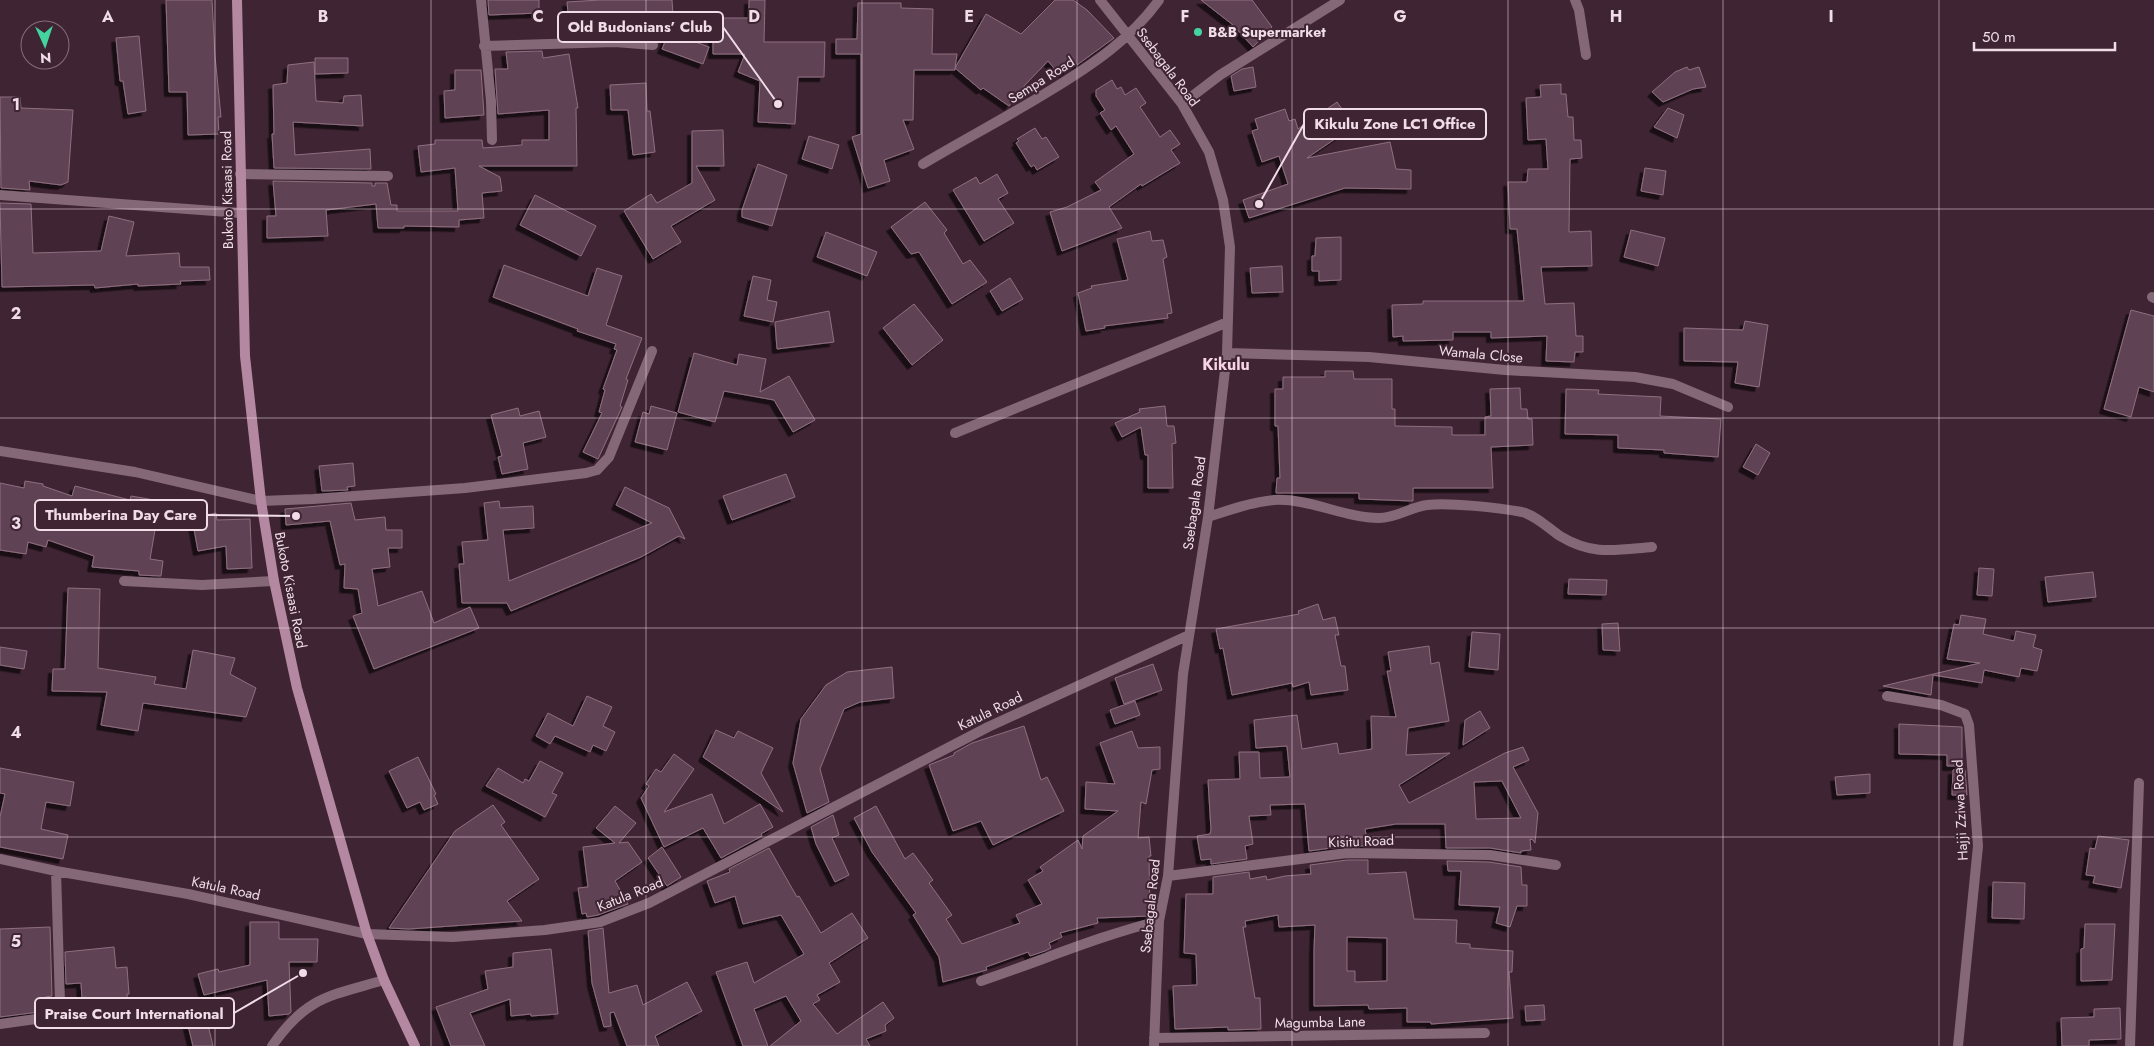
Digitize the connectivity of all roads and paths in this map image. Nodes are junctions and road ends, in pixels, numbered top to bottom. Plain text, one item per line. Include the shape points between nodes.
1 (237, 0) edge
2 (481, 0) edge
3 (1100, 0) edge
4 (1159, 0) edge
5 (1340, 0) edge
6 (1575, 0) edge
7 (1128, 36) junction
8 (653, 44) dead end
9 (484, 46) junction
10 (1586, 55) dead end
11 (1182, 104) junction
12 (492, 140) dead end
13 (923, 164) dead end
14 (240, 174) junction
15 (388, 176) dead end
16 (0, 194) edge
17 (241, 213) junction
18 (1228, 322) junction
19 (652, 351) dead end
20 (1227, 353) junction
21 (1728, 407) dead end
22 (955, 433) dead end
23 (0, 451) edge
24 (261, 501) junction
25 (1208, 517) junction
26 (1652, 546) dead end
27 (124, 581) dead end
28 (274, 581) junction
29 (1189, 635) junction
30 (1887, 696) dead end
31 (2138, 783) dead end
32 (0, 859) edge
33 (1556, 865) dead end
34 (56, 871) junction
35 (1168, 876) junction
36 (1159, 921) junction
37 (367, 934) junction
38 (384, 980) junction
39 (982, 981) dead end
40 (0, 1024) edge
41 (1485, 1033) dead end
42 (1154, 1042) edge
43 (272, 1046) edge
44 (415, 1046) edge
45 (1958, 1046) edge
46 (2130, 1046) edge

1 - 14 main road, Bukoto Kisaasi Road
2 - 9 street
3 - 7 street, Ssebagala Road
4 - 7 street, Sempa Road
5 - 11 street via 1220,75
6 - 10 street
7 - 11 street, Ssebagala Road
7 - 13 street, Sempa Road via 1072,77
8 - 9 street
9 - 12 street
11 - 18 street, Ssebagala Road via 1208,152 1223,200 1230,247
14 - 15 street
14 - 17 main road, Bukoto Kisaasi Road
16 - 17 street
17 - 24 main road, Bukoto Kisaasi Road via 245,356
18 - 20 street, Ssebagala Road
18 - 22 street
19 - 24 street via 609,458 597,470 465,488
20 - 21 street, Wamala Close via 1369,357 1505,370 1635,377 1673,384
20 - 25 street, Ssebagala Road
23 - 24 street via 153,475
24 - 28 main road, Bukoto Kisaasi Road
25 - 26 street via 1275,500 1373,518 1399,515 1426,505 1444,505 1523,513 1585,549
25 - 29 street, Ssebagala Road
27 - 28 street via 202,585
28 - 37 main road, Bukoto Kisaasi Road via 297,688
29 - 35 street, Ssebagala Road via 1183,674
29 - 37 street, Katula Road via 988,727 621,915 600,922 545,930 452,936
30 - 45 street, Hajji Zziwa Road via 1965,714 1969,725 1978,846
31 - 46 street
32 - 34 street, Katula Road
33 - 35 street, Kisitu Road via 1490,855 1347,852
34 - 37 street, Katula Road via 188,894
34 - 40 street via 60,1003 50,1017
35 - 36 street, Ssebagala Road
36 - 39 street via 1114,932
36 - 42 street, Ssebagala Road
37 - 38 main road, Bukoto Kisaasi Road
38 - 43 street via 328,996 309,1005
38 - 44 main road, Bukoto Kisaasi Road
41 - 42 street, Magumba Lane

